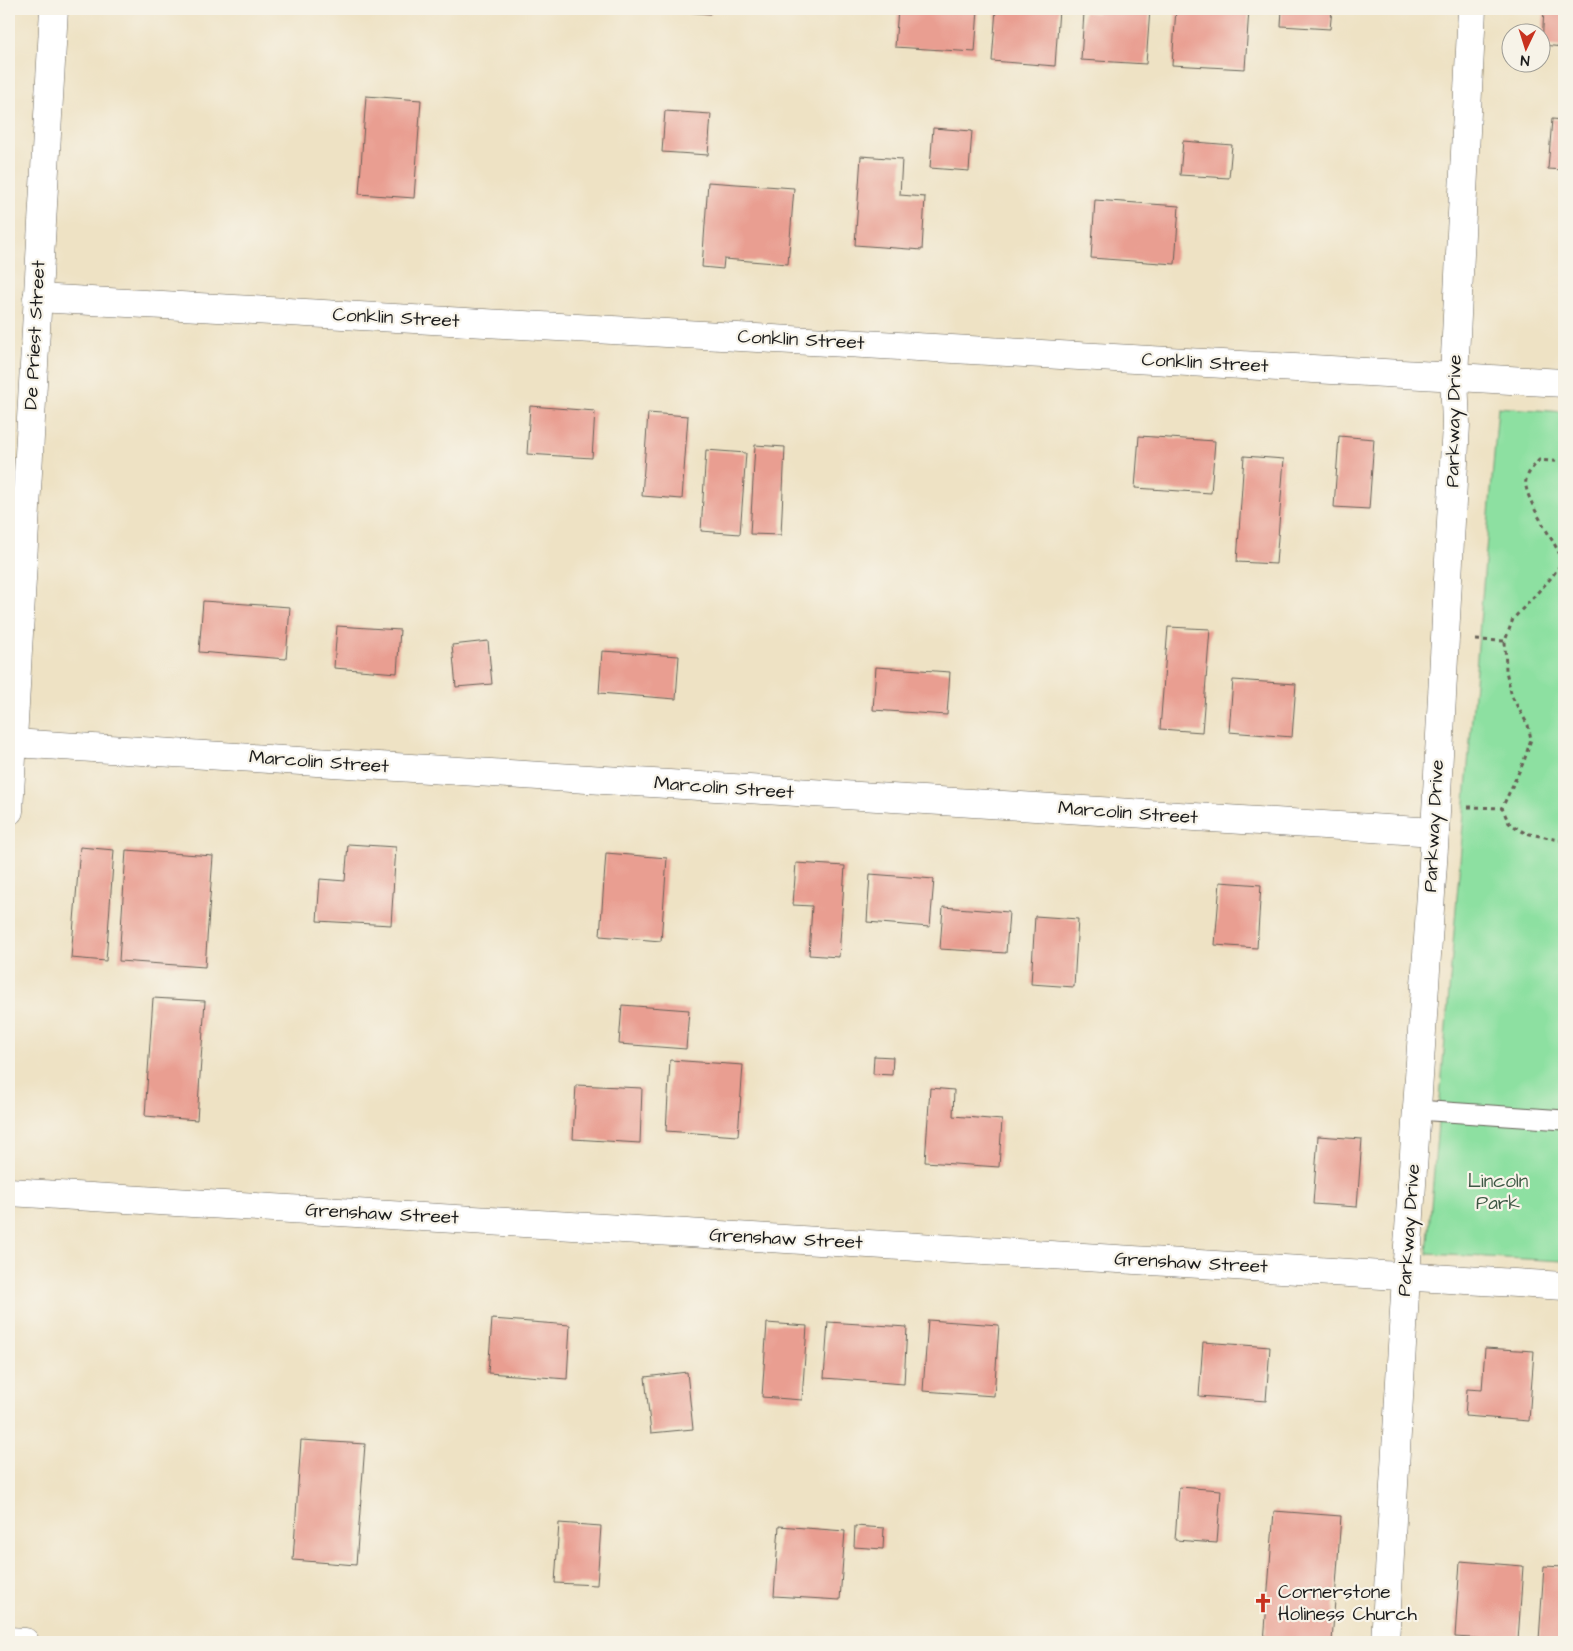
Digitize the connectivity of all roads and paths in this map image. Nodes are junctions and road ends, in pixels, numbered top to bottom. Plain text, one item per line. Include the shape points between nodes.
1 (54, 9) edge
2 (1472, 9) edge
3 (37, 298) junction
4 (1454, 377) junction
5 (1564, 383) edge
6 (1564, 462) edge
7 (13, 743) junction
8 (9, 811) edge
9 (1434, 832) junction
10 (1564, 841) edge
11 (1417, 1110) junction
12 (1564, 1120) edge
13 (9, 1192) edge
14 (1406, 1276) junction
15 (1564, 1286) edge
16 (9, 1641) edge
17 (24, 1642) edge
18 (1385, 1642) edge

1 - 3 street, De Priest Street
2 - 4 street, Parkway Drive
3 - 4 street, Conklin Street
3 - 7 street, De Priest Street
4 - 5 street, Conklin Street
4 - 9 street, Parkway Drive via 1456,424
6 - 10 path via 1539,460 1526,481 1529,499 1564,561 1512,618 1505,642 1506,671 1512,698 1528,725 1531,738 1524,762 1502,808 1509,823 1524,833
7 - 8 street, De Priest Street
7 - 9 street, Marcolin Street
9 - 11 street, Parkway Drive
11 - 12 lane
11 - 14 street, Parkway Drive
13 - 14 street, Grenshaw Street
14 - 15 street, Grenshaw Street
14 - 18 street, Parkway Drive
16 - 17 street

